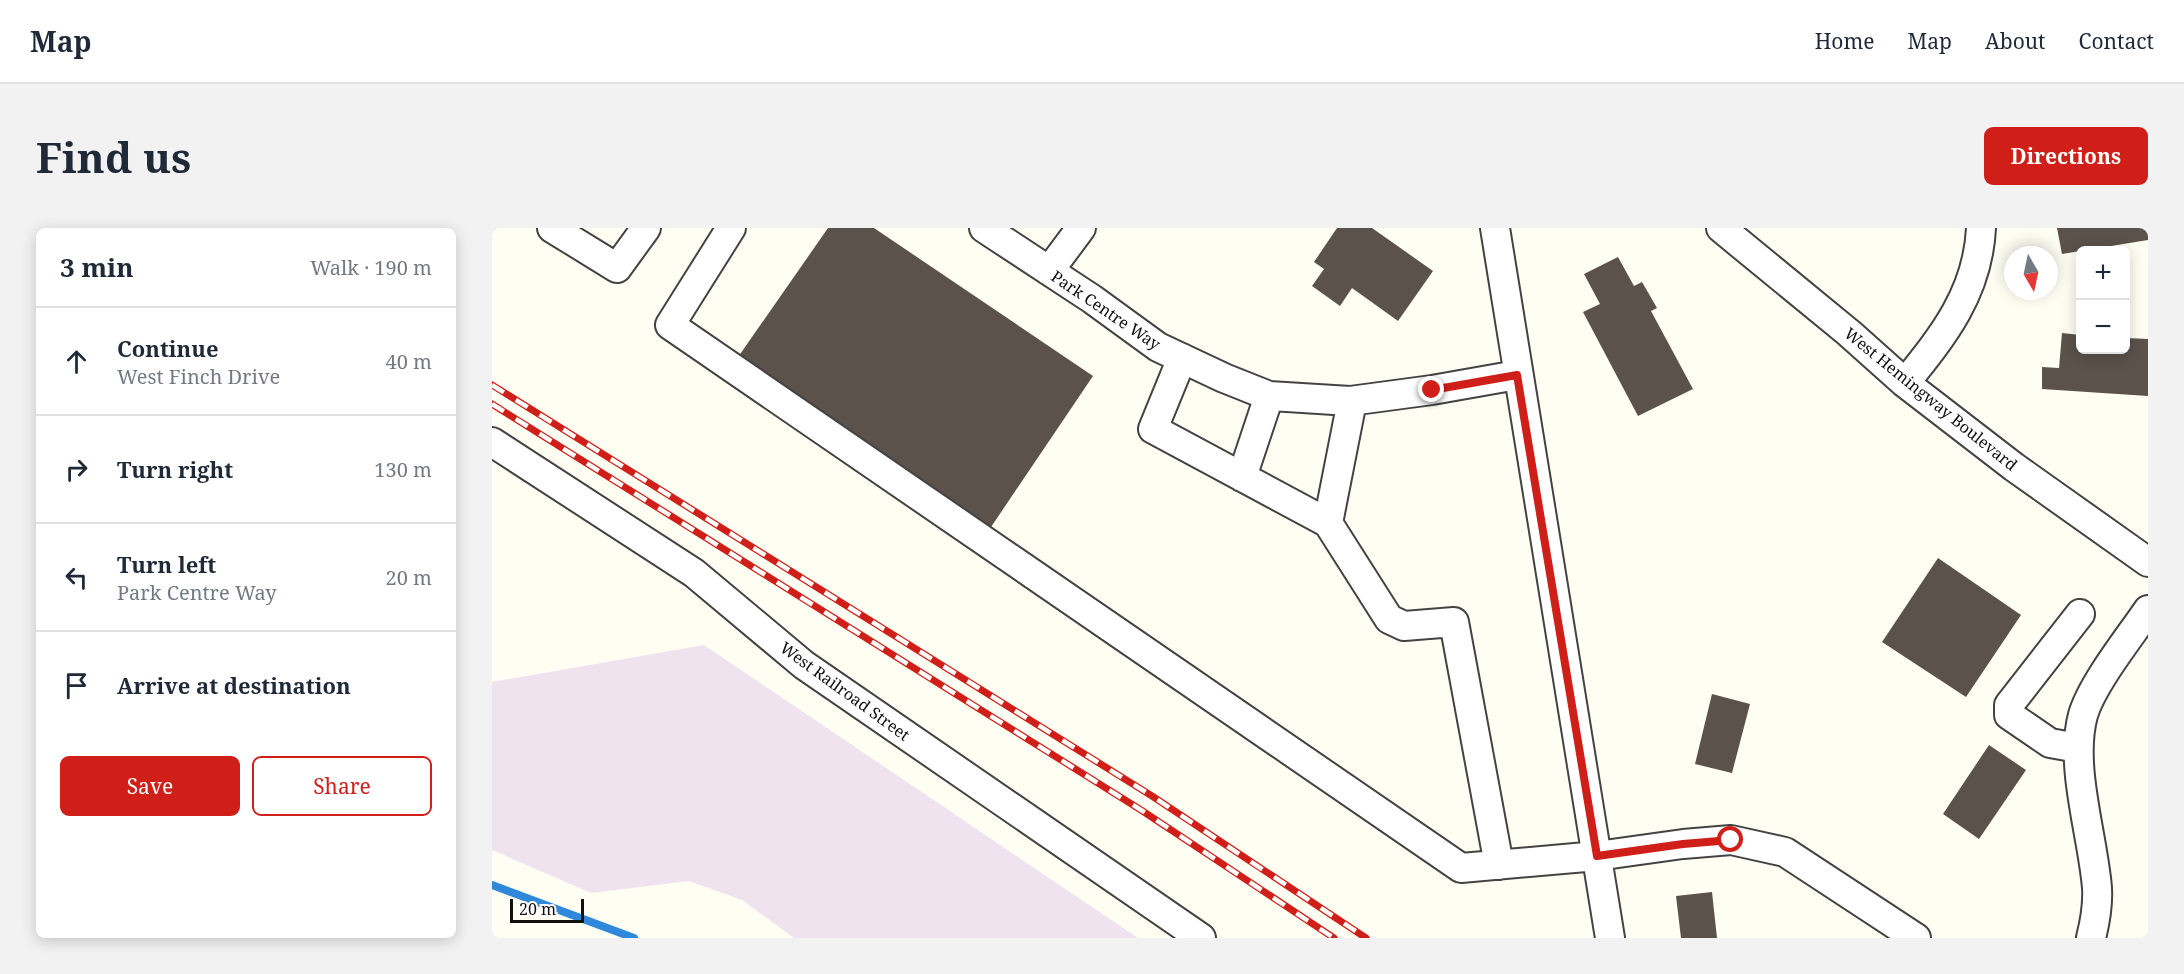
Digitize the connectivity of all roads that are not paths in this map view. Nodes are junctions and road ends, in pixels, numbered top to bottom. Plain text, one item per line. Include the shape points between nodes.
1 (552, 228) edge
2 (646, 228) edge
3 (731, 228) edge
4 (984, 228) edge
5 (1081, 228) edge
6 (1495, 228) edge
7 (1721, 228) edge
8 (1981, 228) edge
9 (1049, 271) junction
10 (1182, 358) junction
11 (1517, 375) junction
12 (1905, 383) junction
13 (1269, 396) junction
14 (1352, 401) junction
15 (492, 442) edge
16 (1242, 477) junction
17 (1328, 524) junction
18 (2148, 562) edge
19 (2148, 610) edge
20 (2080, 614) dead end
21 (2078, 748) junction
22 (1597, 856) junction
23 (1499, 865) junction
24 (1201, 938) edge
25 (1610, 938) edge
26 (1916, 938) edge
27 (2091, 938) edge

1 - 2 street via 617,268
3 - 23 street via 670,325 1461,868
4 - 9 street, Park Centre Way
5 - 9 street
6 - 11 street
7 - 12 street, West Hemingway Boulevard
8 - 12 street via 1977,265 1957,314
9 - 10 street, Park Centre Way via 1158,347
10 - 13 street, Park Centre Way
10 - 16 street via 1153,429
11 - 14 street, Park Centre Way
11 - 22 street
12 - 18 street, West Hemingway Boulevard
13 - 14 street, Park Centre Way
13 - 16 street
14 - 17 street
15 - 24 street, West Railroad Street via 694,573 804,664
16 - 17 street
17 - 23 street via 1389,619 1404,626 1454,622
19 - 21 street via 2099,682 2083,715
20 - 21 street via 2009,705 2009,715 2050,743
21 - 27 street via 2097,890
22 - 23 street
22 - 25 street
22 - 26 street via 1731,840 1785,852

